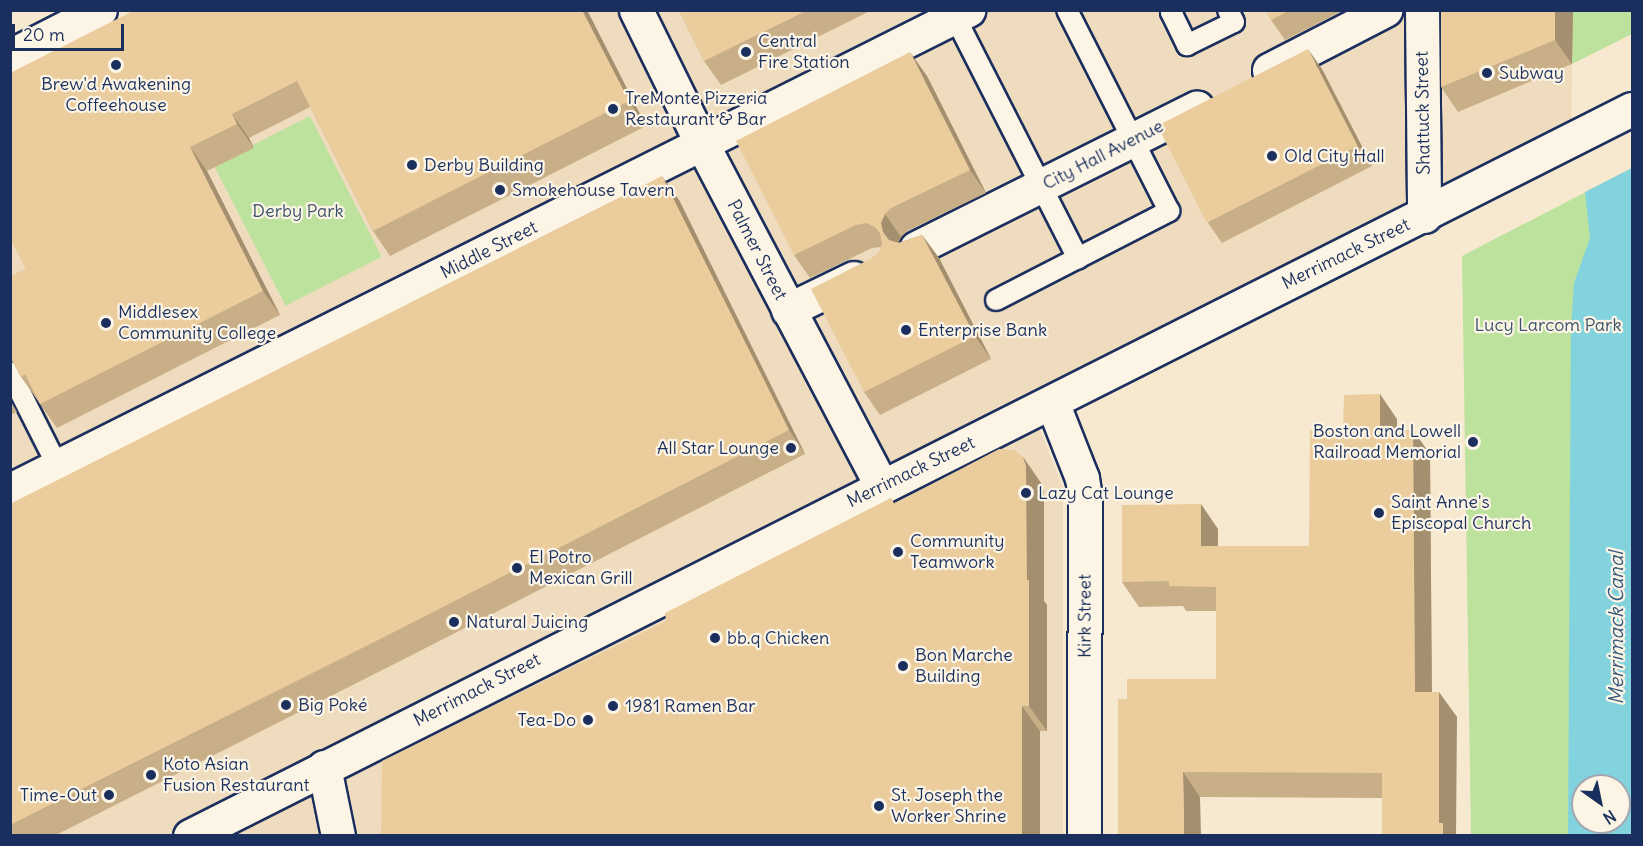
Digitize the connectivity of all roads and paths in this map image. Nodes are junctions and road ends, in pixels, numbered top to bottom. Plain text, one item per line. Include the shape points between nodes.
1 (100, 10) edge
2 (636, 10) edge
3 (1067, 10) edge
4 (1173, 10) edge
5 (1228, 10) edge
6 (1385, 10) edge
7 (1422, 10) edge
8 (961, 14) edge
9 (10, 56) edge
10 (1632, 109) edge
11 (1132, 140) junction
12 (702, 144) junction
13 (1041, 187) junction
14 (1424, 216) junction
15 (916, 248) edge
16 (1078, 258) junction
17 (880, 265) edge
18 (996, 300) dead end
19 (788, 310) junction
20 (10, 372) edge
21 (1052, 402) junction
22 (58, 467) junction
23 (882, 487) junction
24 (10, 490) edge
25 (324, 767) junction
26 (190, 836) edge
27 (338, 836) edge
28 (1084, 836) edge

1 - 9 street
2 - 12 street, Palmer Street
3 - 11 lane
4 - 5 lane via 1187,45 1234,22
6 - 11 street, City Hall Avenue
7 - 14 street, Shattuck Street
8 - 12 street, Middle Street
8 - 13 lane
10 - 14 street, Merrimack Street via 1501,173
11 - 13 street, City Hall Avenue
11 - 16 lane via 1169,211
12 - 19 street, Palmer Street
12 - 22 street, Middle Street
13 - 15 street, City Hall Avenue
13 - 16 lane
14 - 21 street, Merrimack Street
16 - 18 lane
17 - 19 street
19 - 23 street, Palmer Street
20 - 22 lane
21 - 23 street, Merrimack Street
21 - 28 street, Kirk Street via 1082,478 1085,496
22 - 24 street, Middle Street
23 - 25 street, Merrimack Street
25 - 26 street, Merrimack Street
25 - 27 street

